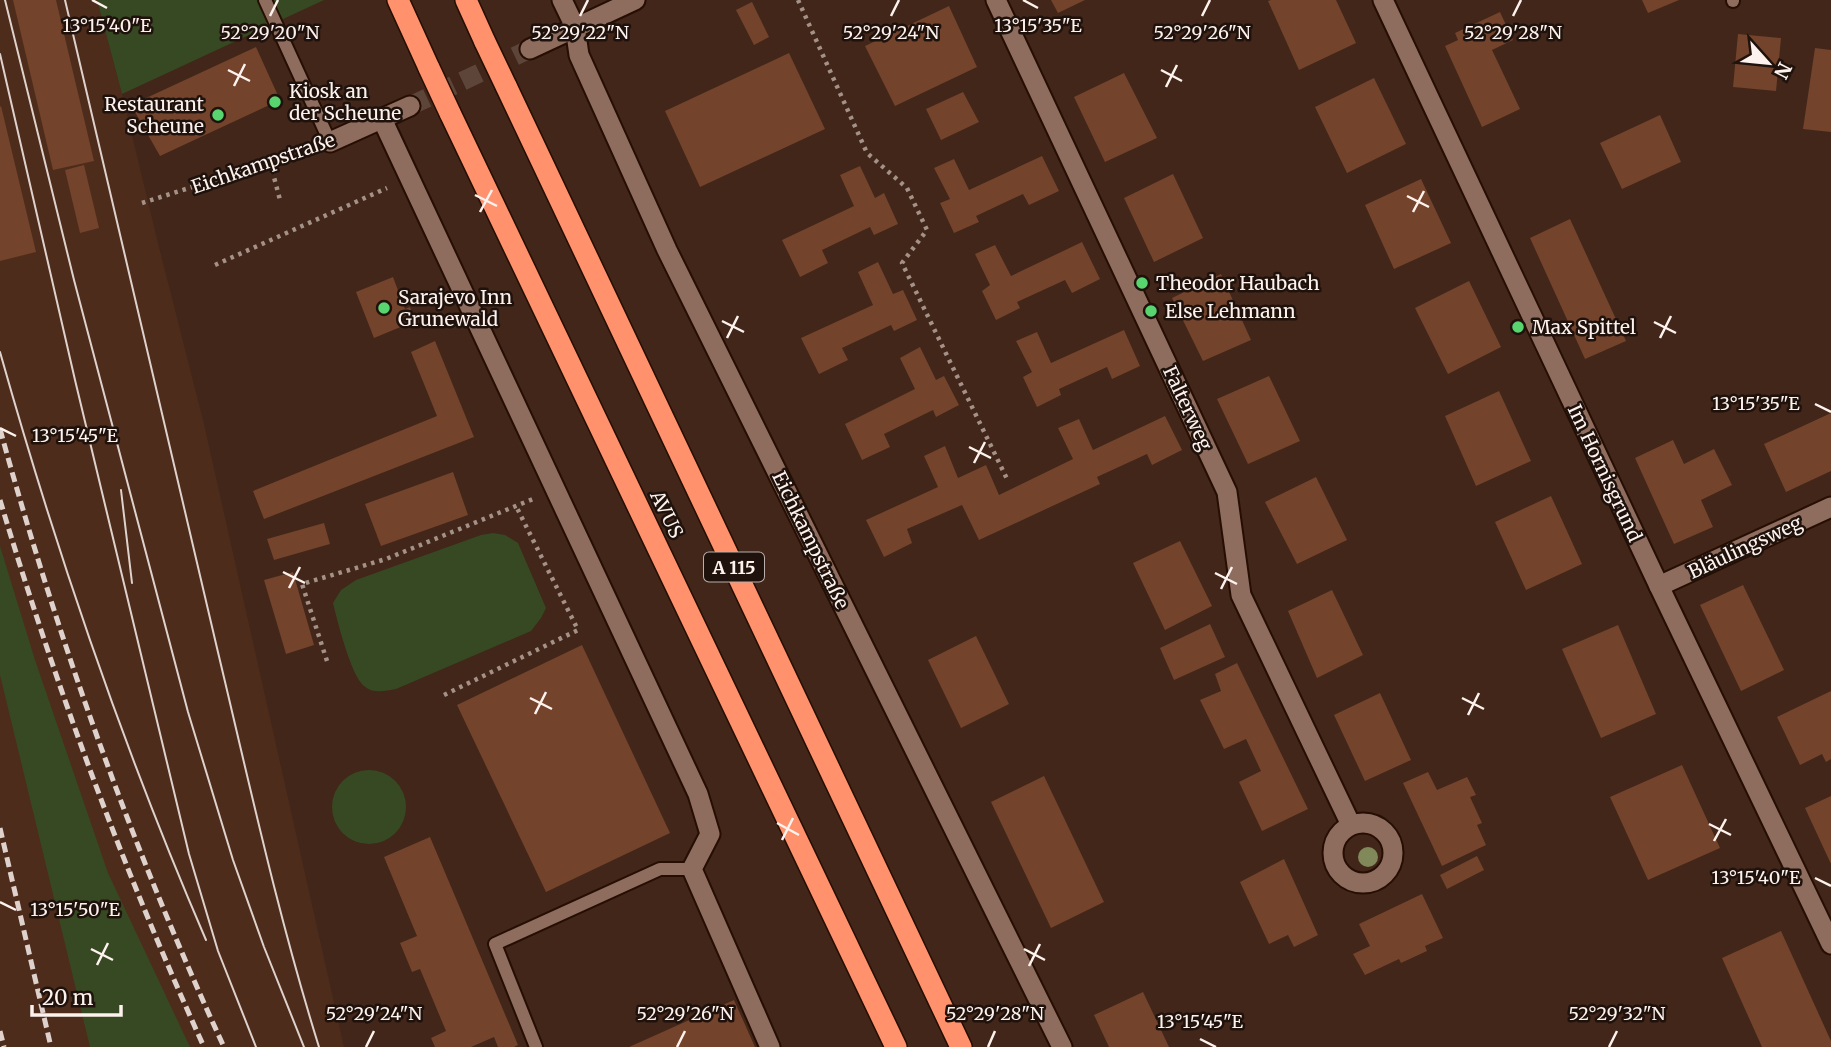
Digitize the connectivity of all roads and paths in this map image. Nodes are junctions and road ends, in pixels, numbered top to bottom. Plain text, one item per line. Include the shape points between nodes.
1 (265, 0) edge
2 (398, 0) edge
3 (466, 0) edge
4 (562, 0) edge
5 (635, 0) edge
6 (798, 0) edge
7 (996, 0) edge
8 (1383, 0) edge
9 (575, 27) junction
10 (530, 49) tunnel mouth
11 (410, 106) tunnel mouth
12 (382, 119) junction
13 (330, 142) junction
14 (270, 162) junction
15 (410, 177) junction
16 (280, 201) dead end
17 (142, 203) dead end
18 (215, 265) dead end
19 (1008, 481) dead end
20 (557, 490) junction
21 (516, 506) junction
22 (1831, 507) edge
23 (1659, 586) junction
24 (327, 661) dead end
25 (444, 695) dead end
26 (1351, 825) dead end
27 (692, 869) junction
28 (1831, 944) edge
29 (536, 1047) edge
30 (770, 1047) edge
31 (896, 1047) edge
32 (961, 1047) edge
33 (1062, 1047) edge

1 - 13 lane
2 - 31 highway, AVUS / A 115, bridge
3 - 32 highway, AVUS / A 115, bridge
4 - 9 street, Eichkampstraße
5 - 9 street
6 - 19 path via 867,153 907,188 927,230 902,263
7 - 26 street, Falterweg via 1227,492 1241,595
8 - 23 street, Im Hornisgrund
9 - 10 street
9 - 33 street, Eichkampstraße via 579,55 667,250
11 - 12 street, Eichkampstraße
12 - 13 street, Eichkampstraße
12 - 15 street
13 - 14 path, Eichkampstraße
14 - 16 path
14 - 17 path, Eichkampstraße
15 - 18 path
15 - 20 street
20 - 21 path
20 - 27 street via 698,794 710,834
21 - 24 path via 386,559 302,584
21 - 25 path via 578,630
22 - 23 street, Bläulingsweg
23 - 28 street, Im Hornisgrund
27 - 29 lane via 660,869 495,944
27 - 30 street

